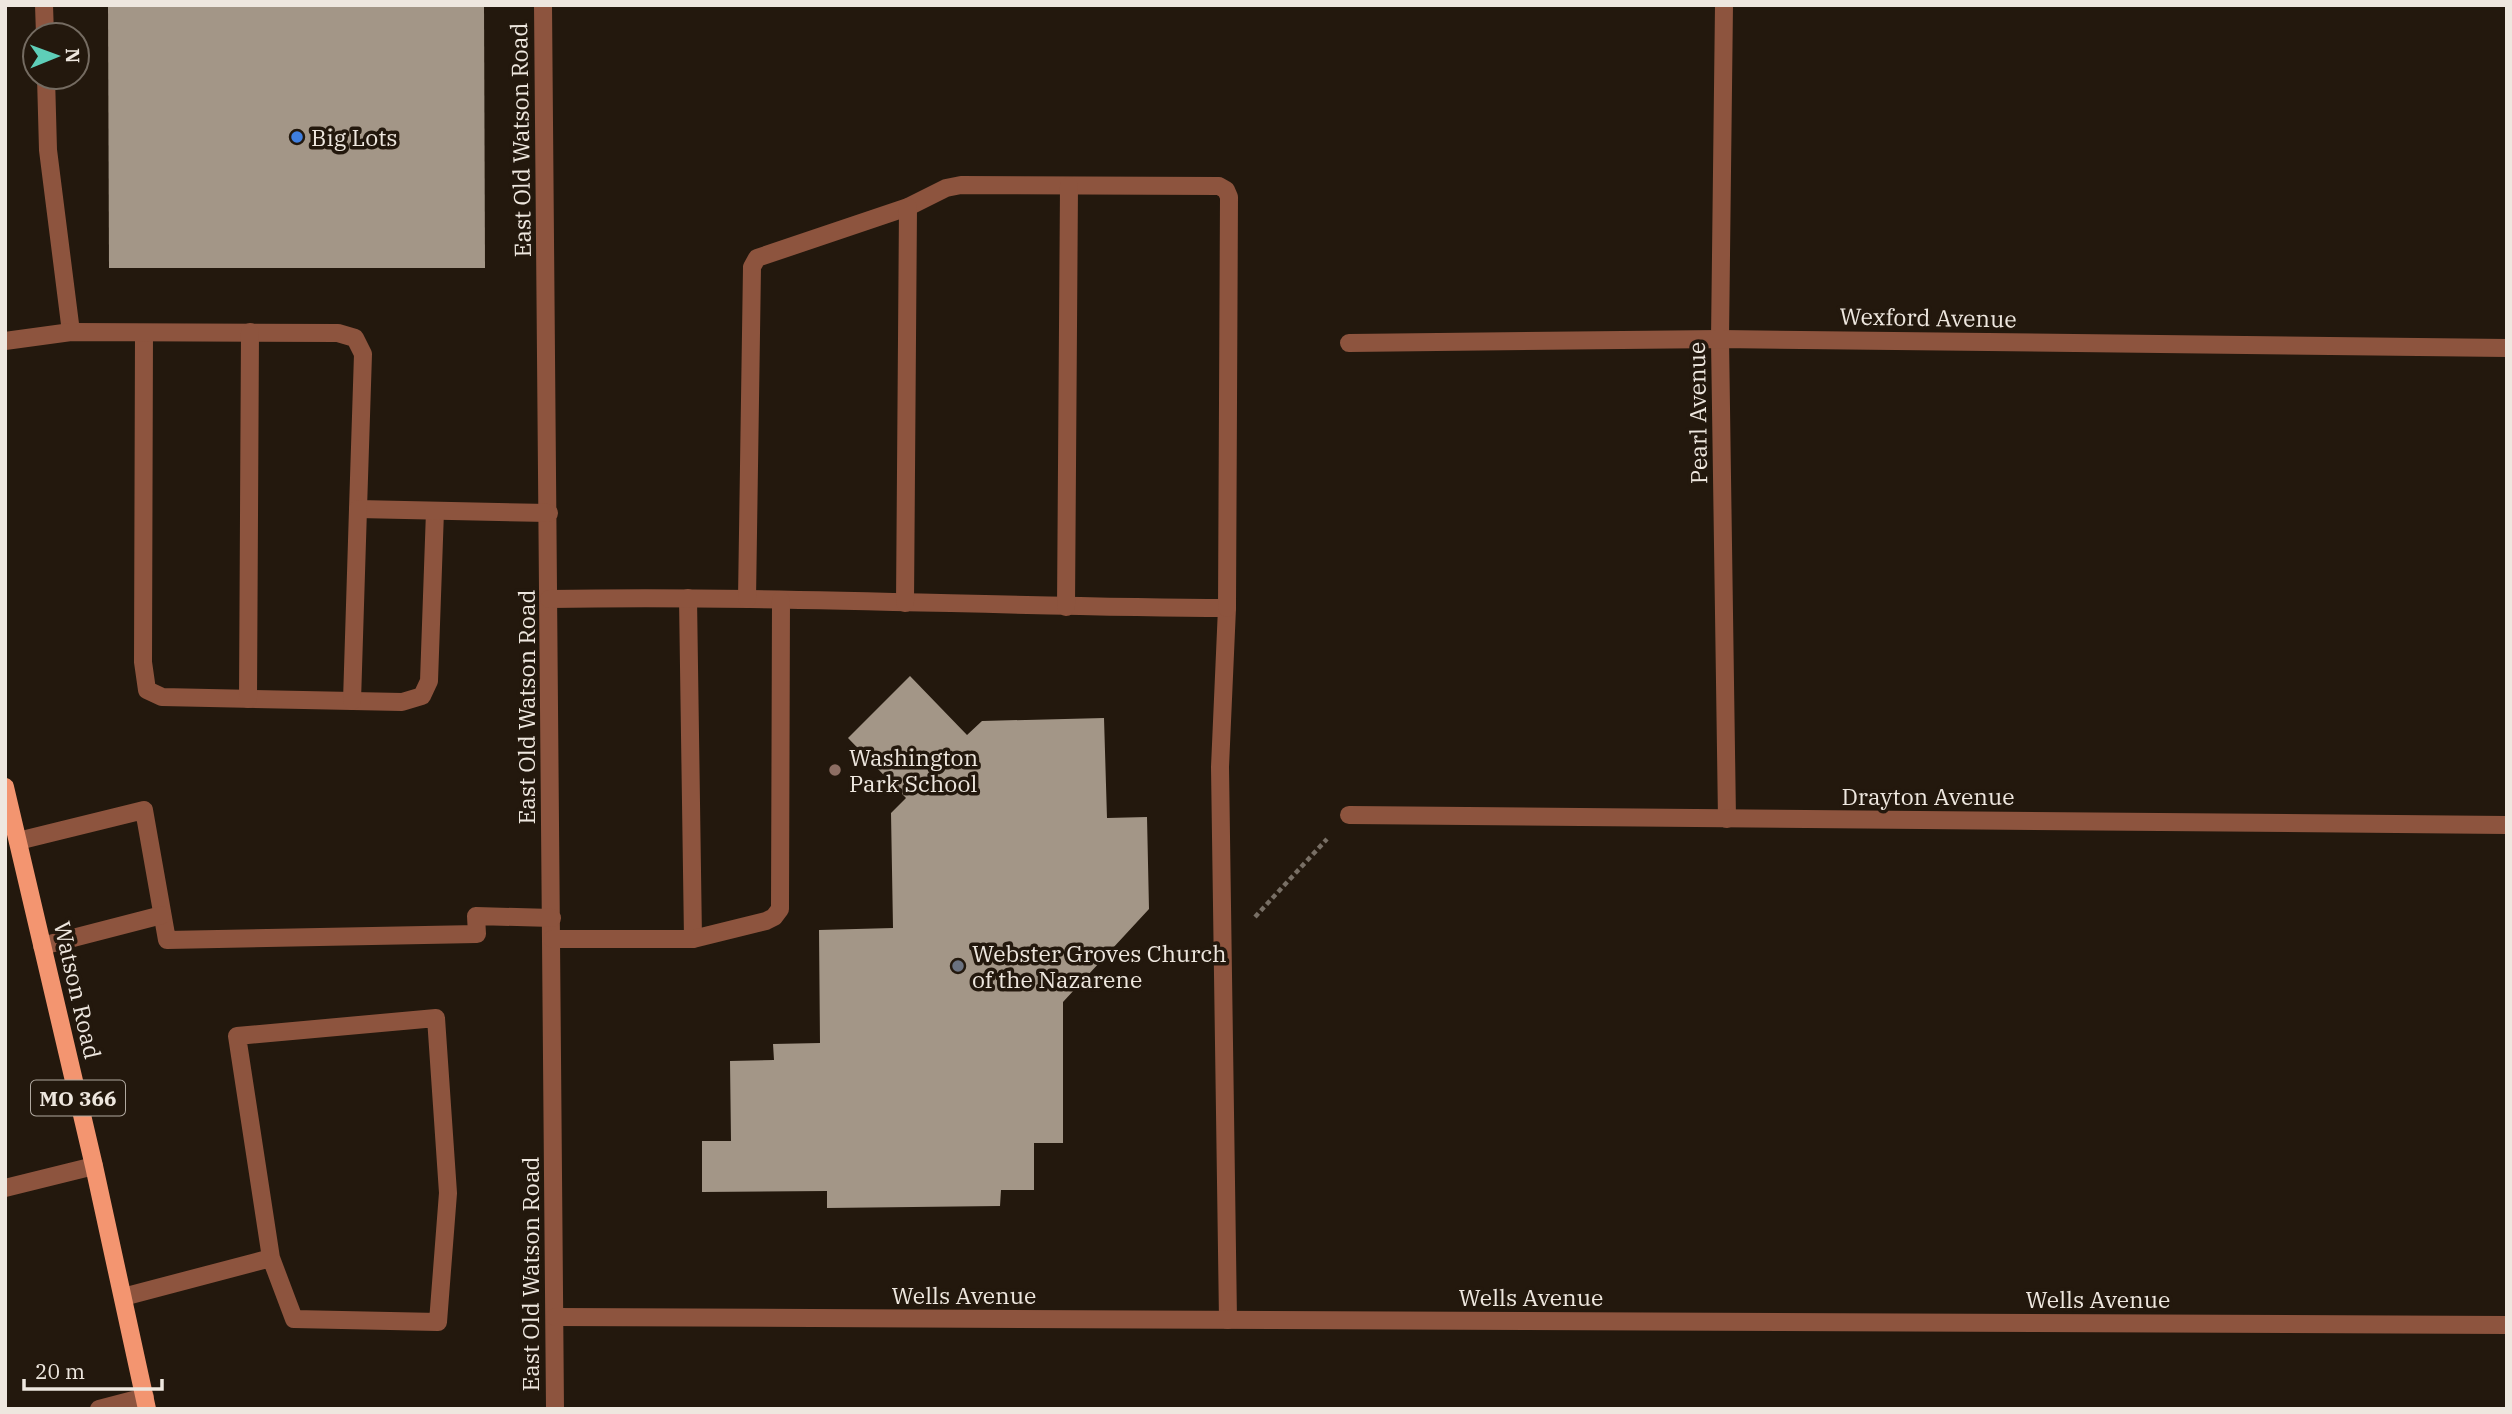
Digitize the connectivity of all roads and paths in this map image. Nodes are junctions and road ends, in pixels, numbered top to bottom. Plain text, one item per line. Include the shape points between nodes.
1 (543, 5) edge
2 (1724, 5) edge
3 (46, 91) edge
4 (1069, 186) junction
5 (908, 208) junction
6 (71, 332) junction
7 (250, 332) junction
8 (144, 333) junction
9 (1720, 339) junction
10 (5, 341) edge
11 (1349, 343) dead end
12 (2507, 348) edge
13 (358, 509) junction
14 (435, 511) junction
15 (549, 513) junction
16 (688, 598) junction
17 (550, 599) junction
18 (747, 599) junction
19 (781, 600) junction
20 (905, 603) junction
21 (1066, 607) junction
22 (1227, 608) junction
23 (248, 699) junction
24 (352, 701) junction
25 (5, 787) edge
26 (1349, 815) joint
27 (1727, 819) junction
28 (2507, 825) edge
29 (18, 841) junction
30 (162, 915) junction
31 (552, 918) junction
32 (552, 939) junction
33 (693, 939) junction
34 (43, 946) junction
35 (1222, 953) junction
36 (94, 1166) junction
37 (5, 1188) edge
38 (271, 1258) junction
39 (123, 1297) junction
40 (555, 1317) junction
41 (1228, 1320) junction
42 (2507, 1325) edge
43 (146, 1403) edge
44 (99, 1409) edge
45 (555, 1409) edge

1 - 15 street, East Old Watson Road
2 - 9 street, Pearl Avenue
3 - 6 street via 48,150
4 - 5 street via 946,188
4 - 21 street
4 - 22 street via 1219,186 1229,197
5 - 18 street via 765,254 752,267
5 - 20 street
6 - 8 street
6 - 10 street
7 - 8 street
7 - 13 street via 338,333 355,338 363,354
7 - 23 street
8 - 23 street via 143,662 147,690 162,697
9 - 11 street, Wexford Avenue
9 - 12 street, Wexford Avenue
9 - 27 street, Pearl Avenue
13 - 14 street
13 - 24 street
14 - 15 street
14 - 24 street via 429,681 422,696 402,702
15 - 17 street, East Old Watson Road
16 - 17 street
16 - 18 street
16 - 33 street
17 - 31 street, East Old Watson Road
18 - 19 street
19 - 20 street
19 - 33 street via 780,909 766,921
20 - 21 street
21 - 22 street
22 - 35 street via 1220,767
23 - 24 street
25 - 29 main road, Watson Road / MO 366
26 - 27 street, Drayton Avenue
26 - 35 path
27 - 28 street, Drayton Avenue
29 - 30 street via 144,810
29 - 34 main road, Watson Road / MO 366
30 - 31 street via 167,940 477,934 476,916
30 - 34 street
31 - 32 street, East Old Watson Road
32 - 33 street
32 - 40 street, East Old Watson Road
34 - 36 main road, Watson Road / MO 366
35 - 41 street
36 - 37 street
36 - 39 main road, Watson Road / MO 366
38 - 38 street via 294,1319 438,1322 448,1193 436,1018 237,1035
38 - 39 street
39 - 43 main road, Watson Road / MO 366
40 - 41 street, Wells Avenue
40 - 45 street, East Old Watson Road
41 - 42 street, Wells Avenue
43 - 44 street

